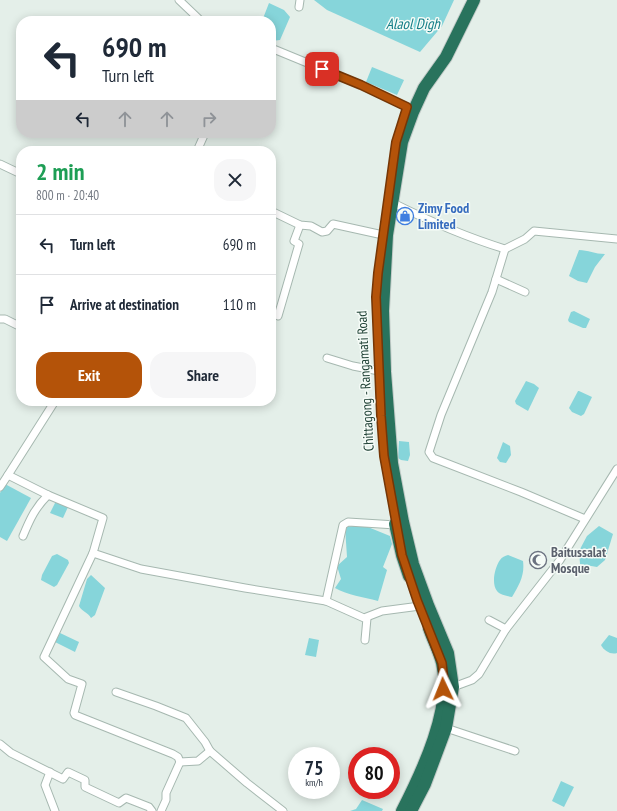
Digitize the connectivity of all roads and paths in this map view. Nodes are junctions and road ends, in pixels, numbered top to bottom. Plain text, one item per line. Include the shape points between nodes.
1 (179, 0) edge
2 (468, 0) edge
3 (474, 0) edge
4 (196, 16) edge
5 (276, 50) edge
6 (407, 107) junction
7 (0, 164) edge
8 (16, 172) edge
9 (393, 203) junction
10 (276, 214) edge
11 (300, 226) junction
12 (383, 235) junction
13 (617, 239) edge
14 (505, 249) junction
15 (496, 279) junction
16 (525, 292) dead end
17 (278, 316) dead end
18 (0, 319) edge
19 (16, 324) edge
20 (326, 358) dead end
21 (379, 371) junction
22 (52, 406) edge
23 (617, 469) edge
24 (8, 475) junction
25 (0, 487) edge
26 (48, 495) junction
27 (585, 519) junction
28 (396, 525) junction
29 (22, 536) dead end
30 (93, 554) junction
31 (326, 601) junction
32 (420, 606) junction
33 (367, 618) junction
34 (489, 620) dead end
35 (506, 629) junction
36 (365, 640) dead end
37 (453, 687) junction
38 (116, 692) dead end
39 (446, 728) junction
40 (0, 744) edge
41 (210, 751) junction
42 (515, 751) dead end
43 (180, 762) junction
44 (50, 772) junction
45 (54, 811) edge
46 (152, 811) edge
47 (161, 811) edge
48 (283, 811) edge
49 (402, 811) edge
50 (411, 811) edge

1 - 4 street
2 - 6 highway, Chittagong - Rangamati Road via 438,58
3 - 9 highway, Chittagong - Rangamati Road via 446,57 424,88 413,112 402,142
5 - 6 street
6 - 12 highway, Chittagong - Rangamati Road via 396,142
7 - 8 street
9 - 14 street via 433,222
9 - 37 highway, Chittagong - Rangamati Road via 387,235 382,311 392,463 413,564 448,653
10 - 11 street
11 - 12 street via 311,226 322,232 327,231 333,224
11 - 17 street via 294,241 299,244
12 - 21 highway, Chittagong - Rangamati Road via 376,297
13 - 14 street via 534,231 525,240
14 - 15 street
15 - 16 street
15 - 27 street via 441,415 429,452 433,458
18 - 19 street
20 - 21 street
21 - 28 highway, Chittagong - Rangamati Road via 384,456
22 - 24 street
23 - 27 street
24 - 25 street
24 - 26 street
26 - 29 street via 38,505
26 - 30 street via 103,518
27 - 35 street via 560,560
28 - 31 street via 348,522 343,526
28 - 32 highway, Chittagong - Rangamati Road via 402,555
30 - 31 street via 141,569
30 - 43 street via 44,657 68,679 82,684 75,715 173,754
31 - 33 street
32 - 33 street via 382,611
32 - 49 highway, Chittagong - Rangamati Road via 442,663 443,698 438,725
33 - 36 street
34 - 35 street
35 - 37 street via 479,674 472,680
37 - 39 highway, Chittagong - Rangamati Road
38 - 41 street via 186,718
39 - 42 street
39 - 50 highway, Chittagong - Rangamati Road via 425,784
40 - 44 street
41 - 43 street via 198,761
41 - 48 street
43 - 47 street via 166,792 166,800
44 - 45 street via 45,785
44 - 46 street via 63,779 68,772 85,780 85,787 119,803 126,798 149,807

